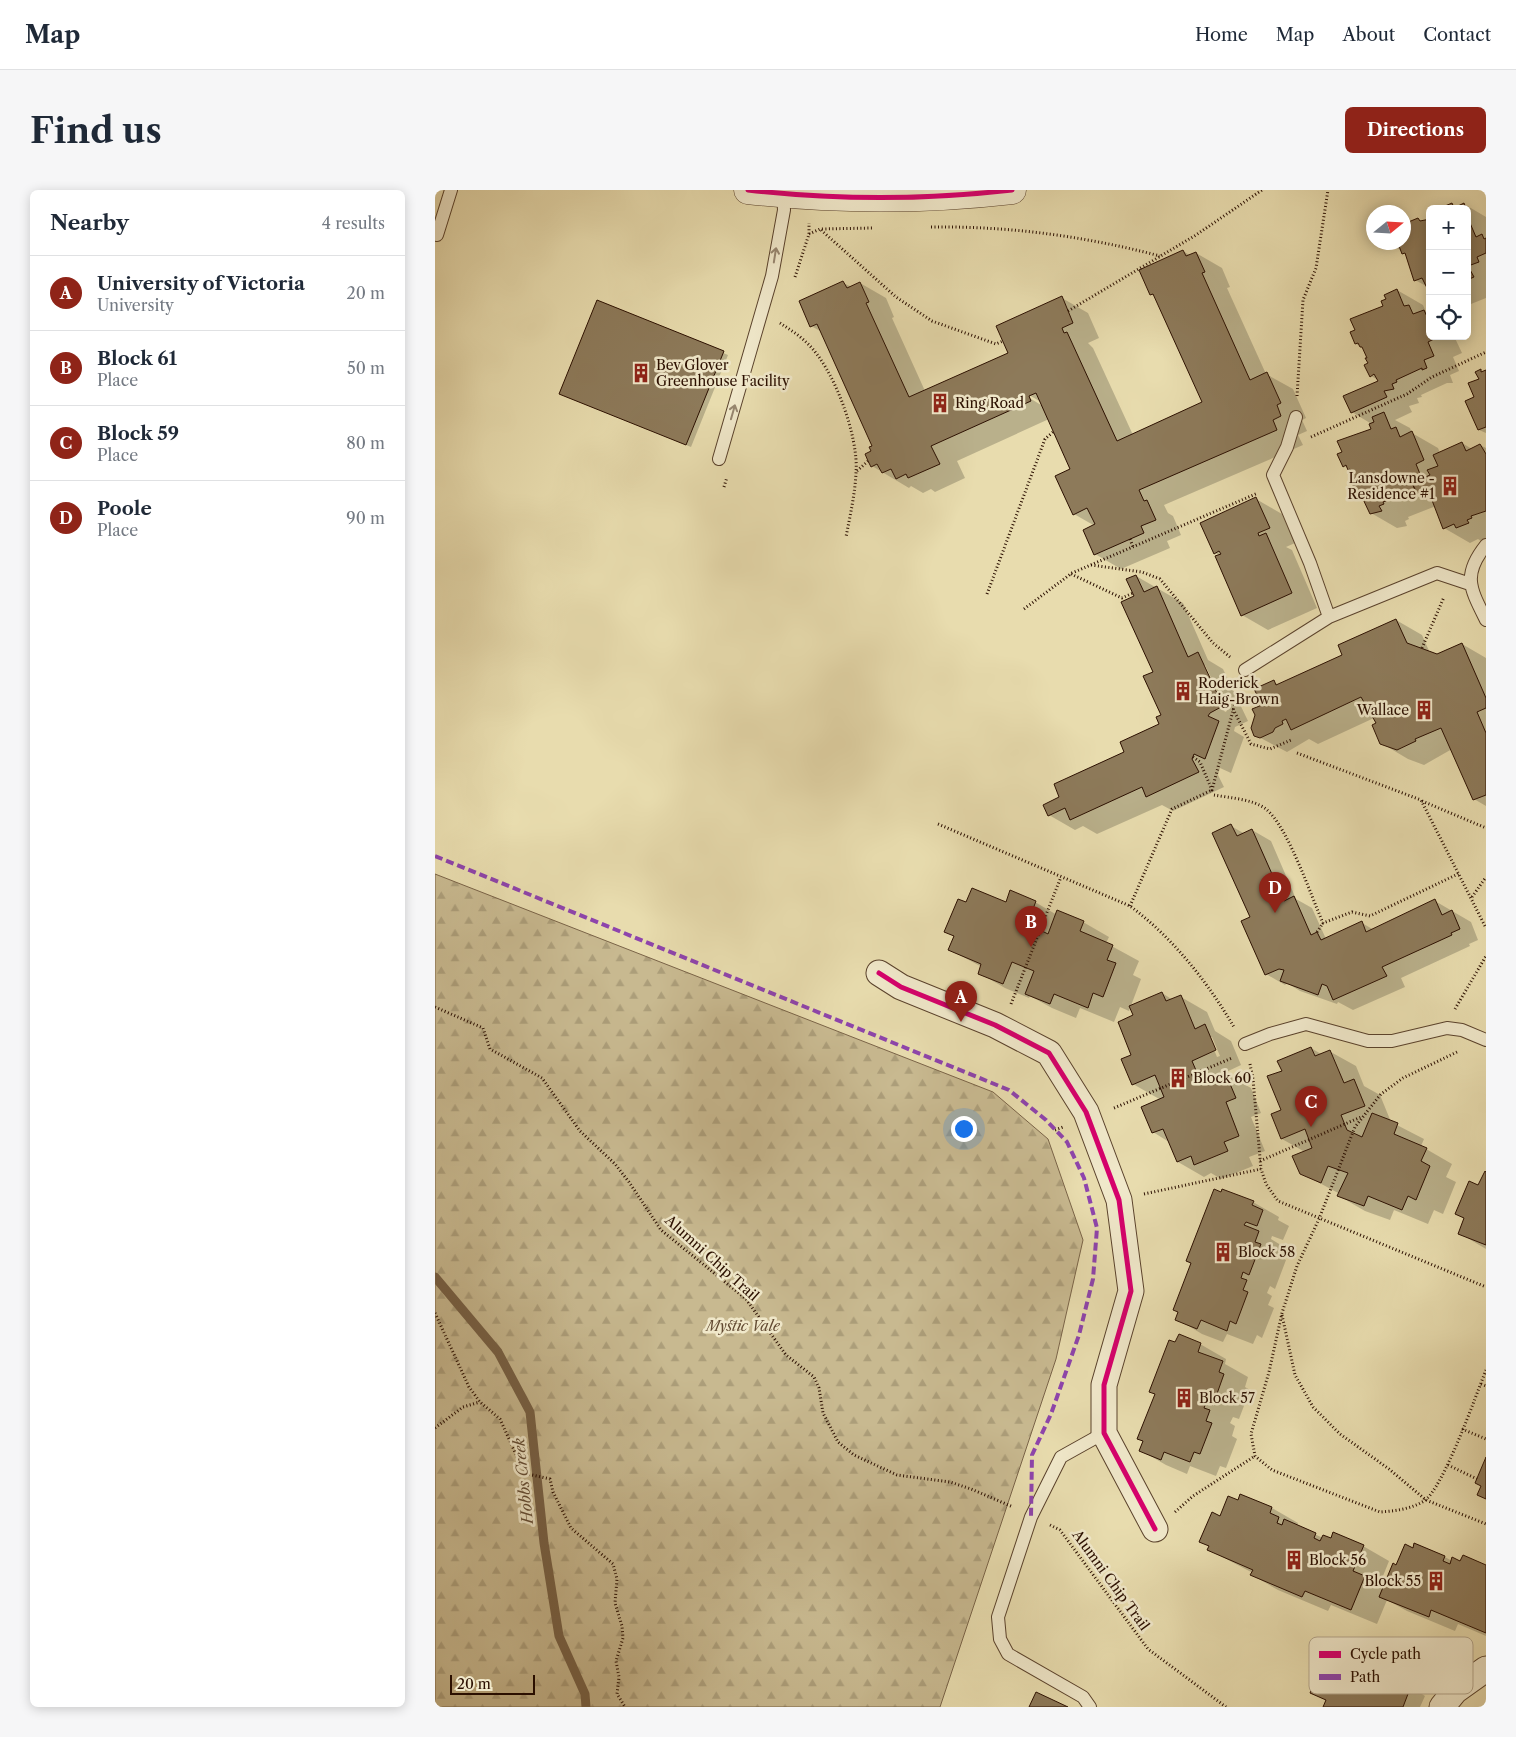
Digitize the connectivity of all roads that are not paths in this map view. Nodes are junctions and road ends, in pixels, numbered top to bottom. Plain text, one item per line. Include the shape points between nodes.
1 (451, 190) edge
2 (748, 190) edge
3 (1012, 190) edge
4 (783, 194) junction
5 (437, 235) dead end
6 (1296, 417) road end
7 (719, 459) dead end
8 (1486, 545) edge
9 (1470, 584) junction
10 (1329, 617) junction
11 (1486, 620) edge
12 (1245, 670) road end
13 (879, 973) dead end
14 (1486, 1040) edge
15 (1246, 1048) road end
16 (1104, 1433) junction
17 (1155, 1529) road end
18 (1486, 1669) edge
19 (1473, 1679) edge
20 (1453, 1694) edge
21 (1090, 1707) edge
22 (1443, 1707) edge

1 - 5 lane
2 - 4 street
3 - 4 street via 929,196
7 -> 4 lane via 772,276 784,210
6 - 10 lane via 1287,447 1273,475
8 - 9 lane via 1474,560
9 - 10 lane via 1437,573
9 - 11 lane
10 - 12 lane
13 - 16 street via 901,987 1001,1028 1049,1053 1086,1112 1119,1200 1131,1291 1104,1385
14 - 15 lane via 1447,1028 1391,1041 1368,1040 1306,1024 1270,1034
16 - 17 street
16 - 21 lane via 1061,1457 1031,1517 998,1617 1000,1639 1008,1654 1083,1697
18 - 19 street
20 - 22 street

